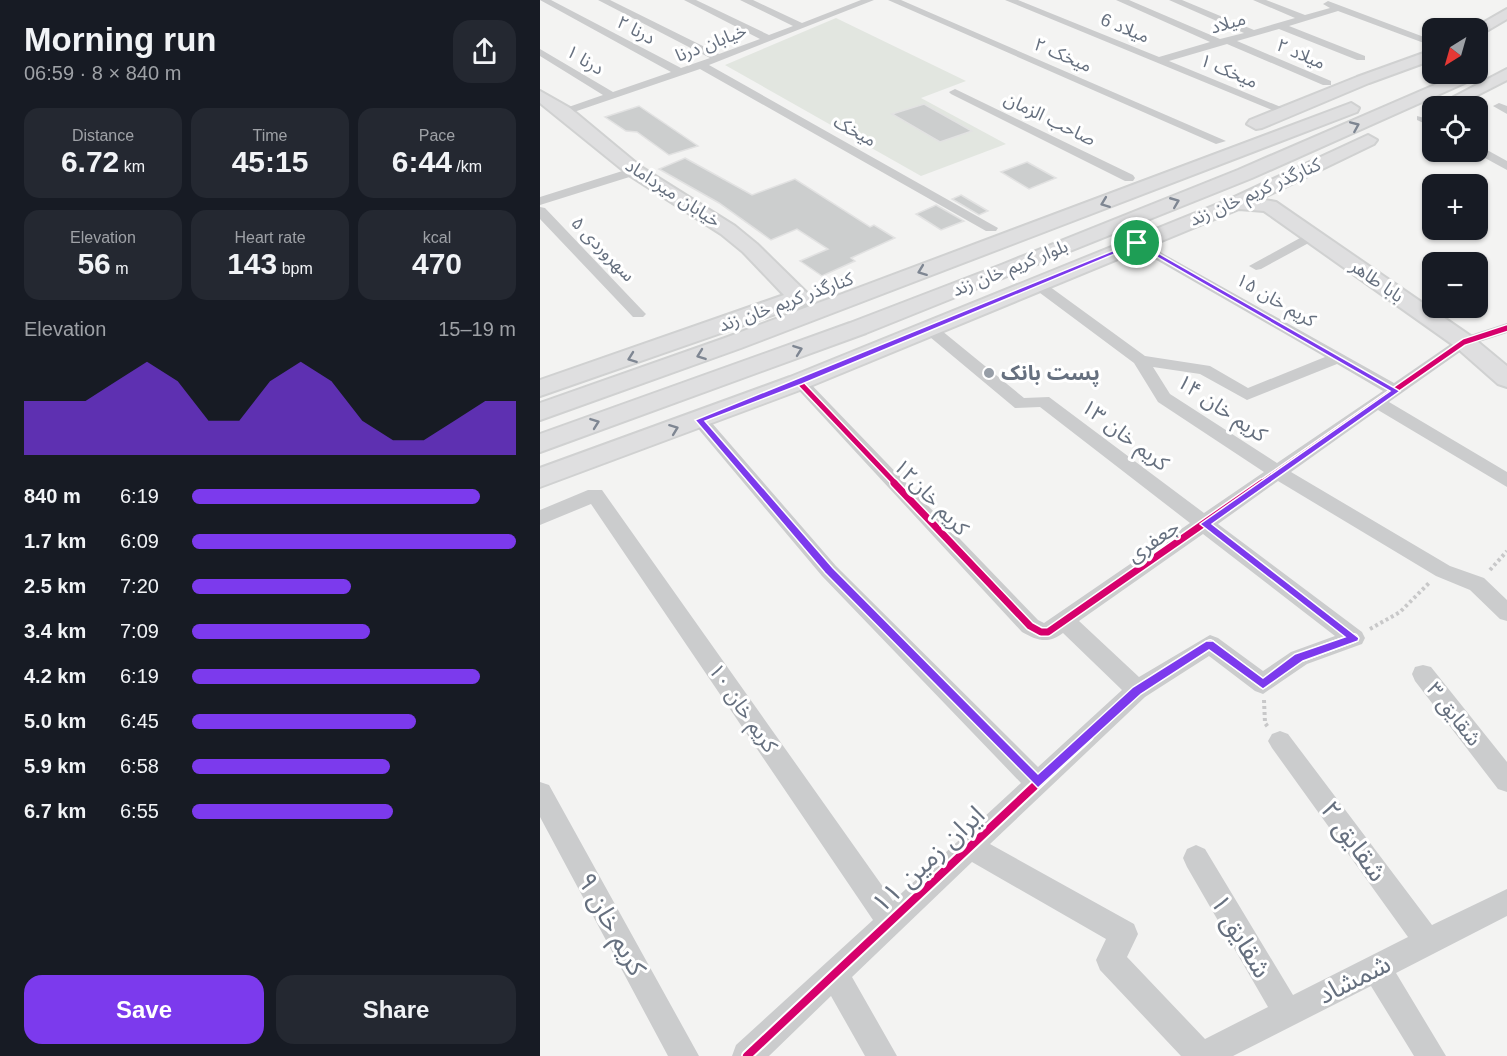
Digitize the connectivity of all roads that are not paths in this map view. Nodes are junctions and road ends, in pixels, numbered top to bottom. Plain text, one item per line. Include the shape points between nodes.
1 (544, 0) edge
2 (603, 0) edge
3 (689, 0) edge
4 (745, 0) edge
5 (838, 0) edge
6 (869, 0) edge
7 (893, 0) edge
8 (1010, 0) edge
9 (1121, 0) edge
10 (1174, 0) edge
11 (1258, 0) edge
12 (1317, 0) edge
13 (852, 6) junction
14 (1338, 8) junction
15 (1507, 13) edge
16 (1304, 18) junction
17 (799, 25) junction
18 (1280, 25) junction
19 (1488, 25) edge
20 (1253, 33) junction
21 (767, 38) junction
22 (1422, 39) edge
23 (1224, 42) junction
24 (540, 52) edge
25 (718, 58) junction
26 (1361, 58) dead end
27 (1161, 60) junction
28 (701, 65) junction
29 (680, 72) junction
30 (1507, 74) edge
31 (1488, 75) edge
32 (1422, 76) edge
33 (1327, 83) dead end
34 (1428, 84) edge
35 (1435, 84) edge
36 (1440, 84) edge
37 (955, 92) dead end
38 (540, 96) edge
39 (612, 96) junction
40 (564, 112) junction
41 (1284, 112) junction
42 (1422, 120) edge
43 (1370, 139) junction
44 (1220, 141) junction
45 (1263, 142) junction
46 (1488, 155) edge
47 (1179, 159) junction
48 (1507, 166) edge
49 (635, 171) junction
50 (1129, 178) junction
51 (1268, 198) junction
52 (540, 201) edge
53 (540, 211) edge
54 (991, 228) junction
55 (1311, 236) junction
56 (1137, 243) junction
57 (1256, 266) dead end
58 (1008, 269) junction
59 (1037, 284) junction
60 (799, 298) junction
61 (824, 309) junction
62 (638, 314) dead end
63 (858, 328) junction
64 (1507, 328) edge
65 (930, 329) junction
66 (1464, 342) junction
67 (733, 343) junction
68 (1337, 358) junction
69 (1140, 360) junction
70 (759, 364) junction
71 (1507, 379) edge
72 (799, 382) junction
73 (580, 387) junction
74 (540, 388) edge
75 (1396, 391) junction
76 (1378, 403) junction
77 (540, 412) edge
78 (699, 420) junction
79 (540, 443) edge
80 (1278, 473) junction
81 (540, 478) edge
82 (1507, 481) edge
83 (540, 518) edge
84 (1205, 524) junction
85 (1507, 613) edge
86 (1066, 622) junction
87 (1041, 632) joint
88 (1423, 674) dead end
89 (1263, 684) joint
90 (1137, 690) junction
91 (1280, 741) road end
92 (1507, 782) edge
93 (1038, 783) junction
94 (540, 793) edge
95 (970, 847) junction
96 (1196, 858) dead end
97 (1507, 902) edge
98 (890, 921) junction
99 (1428, 942) junction
100 (1376, 968) junction
101 (834, 974) junction
102 (1287, 1013) junction
103 (684, 1056) edge
104 (747, 1056) edge
105 (882, 1056) edge
106 (1201, 1056) edge
107 (1431, 1056) edge

1 - 29 street, درنا ۲
2 - 25 street
3 - 21 street
4 - 17 street
5 - 13 street
6 - 13 street, خیابان درنا
7 - 44 street, میخک ۲
8 - 27 street, میلاد 6
9 - 23 street, میلاد ۲
10 - 20 street
11 - 16 street
12 - 14 street
13 - 17 street, خیابان درنا
14 - 16 street, میلاد
14 - 22 street
15 - 19 main road
16 - 18 street, میلاد
17 - 21 street, خیابان درنا
18 - 20 street, میلاد
18 - 26 street
20 - 23 street, میلاد
21 - 25 street, خیابان درنا
23 - 27 street, میلاد
23 - 33 street, میلاد ۲
24 - 39 street, درنا ۱
25 - 28 street, خیابان درنا
27 - 41 street, میخک ۱
28 - 29 street, خیابان درنا
28 - 54 street, میخک
29 - 39 street, خیابان درنا
30 - 31 main road, کنارگذر کریم خان زند
32 - 41 main road, کنارگذر کریم خان زند via 1381,74
34 - 45 main road, بلوار کریم خان زند via 1347,109
58 -> 35 main road, بلوار کریم خان زند via 1245,174
36 - 43 main road
37 - 50 street, صاحب الزمان
38 - 40 main road, خیابان میرداماد
39 - 40 street, خیابان درنا
40 - 49 main road, خیابان میرداماد
41 - 44 main road, کنارگذر کریم خان زند
42 - 43 main road, کنارگذر کریم خان زند
43 - 51 main road, کنارگذر کریم خان زند
44 - 47 main road, کنارگذر کریم خان زند
45 - 47 main road
45 -> 61 main road, بلوار کریم خان زند
46 - 48 street
47 - 50 main road, کنارگذر کریم خان زند
49 - 52 street
49 - 60 main road, خیابان میرداماد via 728,230
50 - 54 main road, کنارگذر کریم خان زند
51 - 55 main road, بابا طاهر
51 - 56 main road, کنارگذر کریم خان زند via 1237,203
53 - 62 street, سهروردی ۵
54 - 60 main road, کنارگذر کریم خان زند
55 - 57 street
55 - 66 main road, بابا طاهر
56 - 58 main road
56 - 59 main road, کنارگذر کریم خان زند
56 - 68 street, کریم خان ۱۵
58 - 63 main road, بلوار کریم خان زند
59 - 65 main road, کنارگذر کریم خان زند
59 - 69 street, کریم خان ۱۴
60 -> 73 main road, کنارگذر کریم خان زند
61 - 63 main road via 821,315 827,319
61 - 67 main road, بلوار کریم خان زند
70 -> 63 main road, بلوار کریم خان زند
64 - 66 street, جعفری
65 - 72 main road, کنارگذر کریم خان زند
65 - 84 street, کریم خان ۱۳ via 1021,404 1043,401
66 - 71 main road, بابا طاهر
66 - 75 street, جعفری
67 - 70 main road via 752,352
67 -> 73 main road, بلوار کریم خان زند
68 - 69 street via 1247,395 1204,370
68 - 75 street, کریم خان ۱۵
69 - 80 street, کریم خان ۱۴ via 1164,398
79 -> 70 main road, بلوار کریم خان زند
72 - 78 main road, کنارگذر کریم خان زند
72 - 87 street, کریم خان۱۲ via 1030,626
73 - 74 main road, کنارگذر کریم خان زند
73 - 77 main road, بلوار کریم خان زند
75 - 76 street, جعفری
76 - 80 street, جعفری
76 - 82 street
81 -> 78 main road, کنارگذر کریم خان زند
78 - 93 street via 829,571
80 - 84 street, جعفری
80 - 85 street, کریم خان ۱۴ via 1443,571 1477,584
83 - 98 street, کریم خان ۱۰ via 595,495
84 - 86 street, جعفری
84 - 89 street, کریم خان ۱۳ via 1354,638 1299,658
86 - 87 street, جعفری
86 - 90 street
88 - 92 street, شقایق ۳
89 - 90 street, ایران زمین ۱۱ via 1210,644
90 - 93 street, ایران زمین ۱۱
91 - 99 street, شقایق ۲
93 - 95 street, ایران زمین ۱۱
94 - 103 street, کریم خان ۹
95 - 98 street, ایران زمین ۱۱
95 - 106 street via 1124,934 1110,960
96 - 102 street, شقایق ۱
97 - 99 street, شمشاد
98 - 101 street, ایران زمین ۱۱
99 - 100 street, شمشاد
100 - 102 street, شمشاد
100 - 107 street
101 - 104 street, ایران زمین ۱۱
101 - 105 street
102 - 106 street, شمشاد

